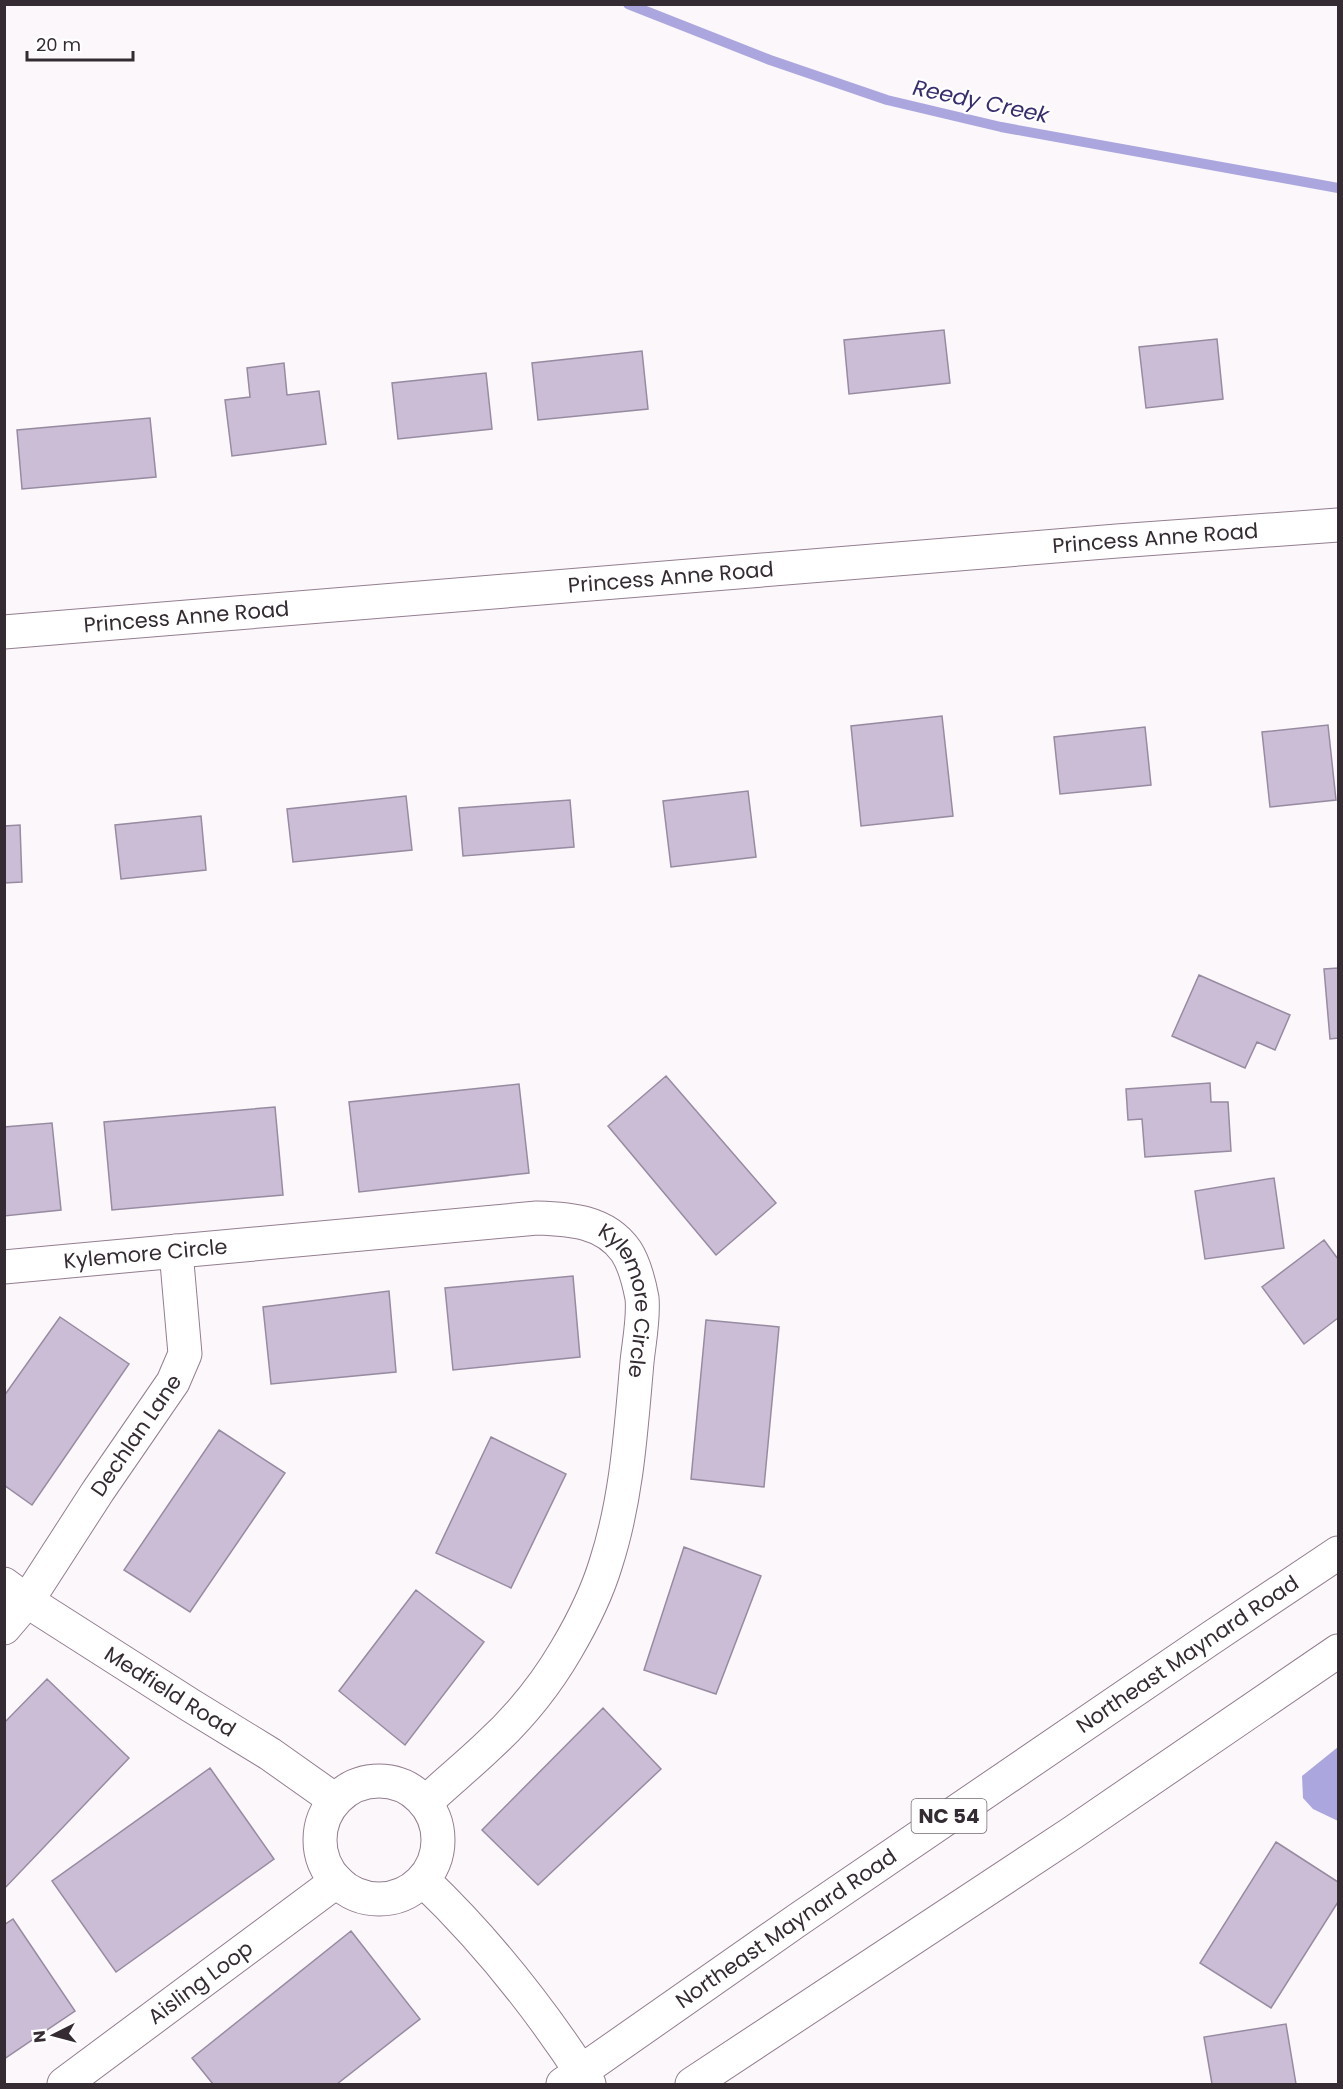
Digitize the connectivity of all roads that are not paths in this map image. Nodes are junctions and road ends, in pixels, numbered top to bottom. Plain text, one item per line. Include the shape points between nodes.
1 (1338, 525) edge
2 (4, 632) edge
3 (176, 1251) junction
4 (4, 1268) edge
5 (1338, 1553) edge
6 (16, 1592) edge
7 (4, 1628) edge
8 (1338, 1651) edge
9 (335, 1800) junction
10 (425, 1803) junction
11 (423, 1880) junction
12 (337, 1881) junction
13 (577, 2080) edge
14 (64, 2085) edge
15 (692, 2085) edge

1 - 2 street, Princess Anne Road
3 - 4 street, Kylemore Circle
3 - 6 street, Dechlan Lane via 184,1354 177,1372 98,1491
3 - 10 street, Kylemore Circle via 537,1218 571,1219 596,1226 614,1237 636,1270 642,1301 632,1420 617,1523 606,1565 566,1650 536,1696
5 - 13 street, Northeast Maynard Road / NC 54 via 838,1892
6 - 7 street, Dechlan Lane
6 - 9 street, Medfield Road via 270,1754
8 - 15 street
9 - 10 street via 370,1781 391,1782 410,1789
9 - 12 street via 321,1832 321,1850
10 - 11 street via 438,1833 432,1866
11 - 12 street via 407,1892 389,1898 370,1898
11 - 13 street via 529,1998
12 - 14 street, Aisling Loop

